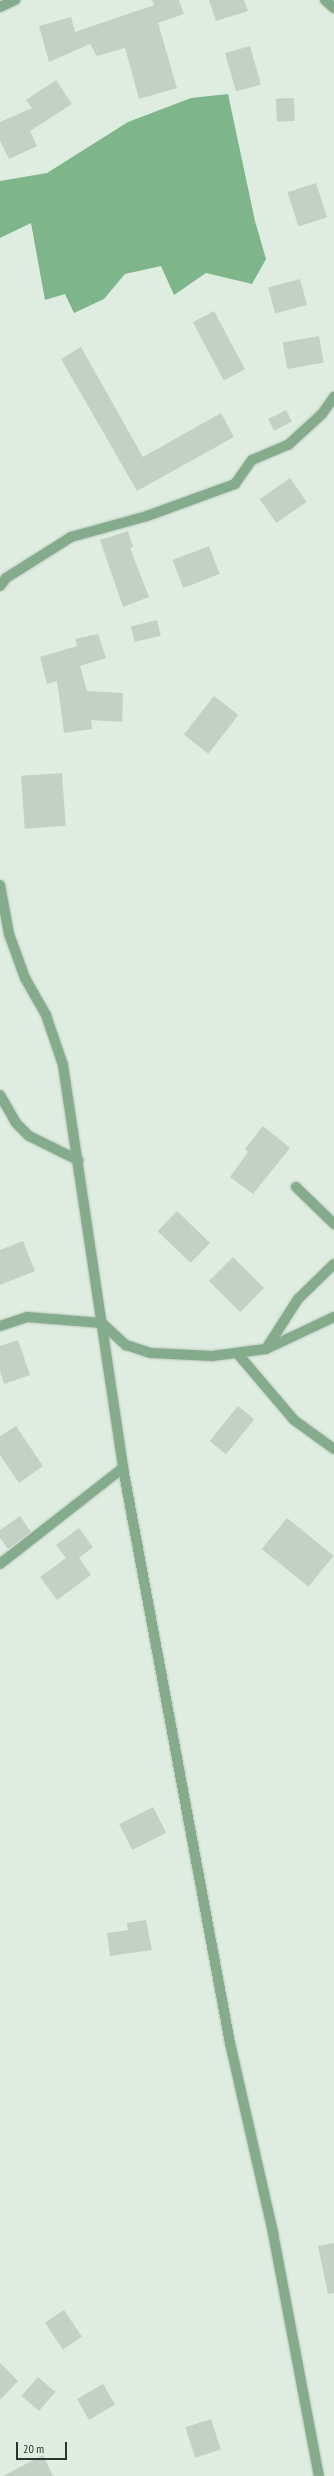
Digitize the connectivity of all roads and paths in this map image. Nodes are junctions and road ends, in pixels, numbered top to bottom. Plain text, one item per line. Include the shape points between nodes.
1 (15, 0) edge
2 (325, 0) edge
3 (0, 7) edge
4 (334, 8) edge
5 (334, 398) edge
6 (2, 579) edge
7 (0, 885) edge
8 (0, 1096) edge
9 (78, 1160) junction
10 (296, 1186) dead end
11 (334, 1224) edge
12 (334, 1264) edge
13 (334, 1317) edge
14 (102, 1323) junction
15 (0, 1326) edge
16 (266, 1349) junction
17 (237, 1353) junction
18 (334, 1449) edge
19 (123, 1468) junction
20 (0, 1564) edge
21 (319, 2476) edge

1 - 3 street
2 - 4 street
5 - 6 street via 322,414 288,444 252,460 235,484 147,516 71,537
7 - 9 street via 9,934 25,978 46,1015 63,1065
8 - 9 street via 16,1123 29,1136
9 - 14 street
10 - 11 street
12 - 16 street via 298,1299
13 - 16 street
14 - 15 street via 27,1317
14 - 17 street via 126,1345 151,1353 212,1356
14 - 19 street
16 - 17 street
17 - 18 street via 294,1420
19 - 20 street
19 - 21 street via 230,2043 273,2233

